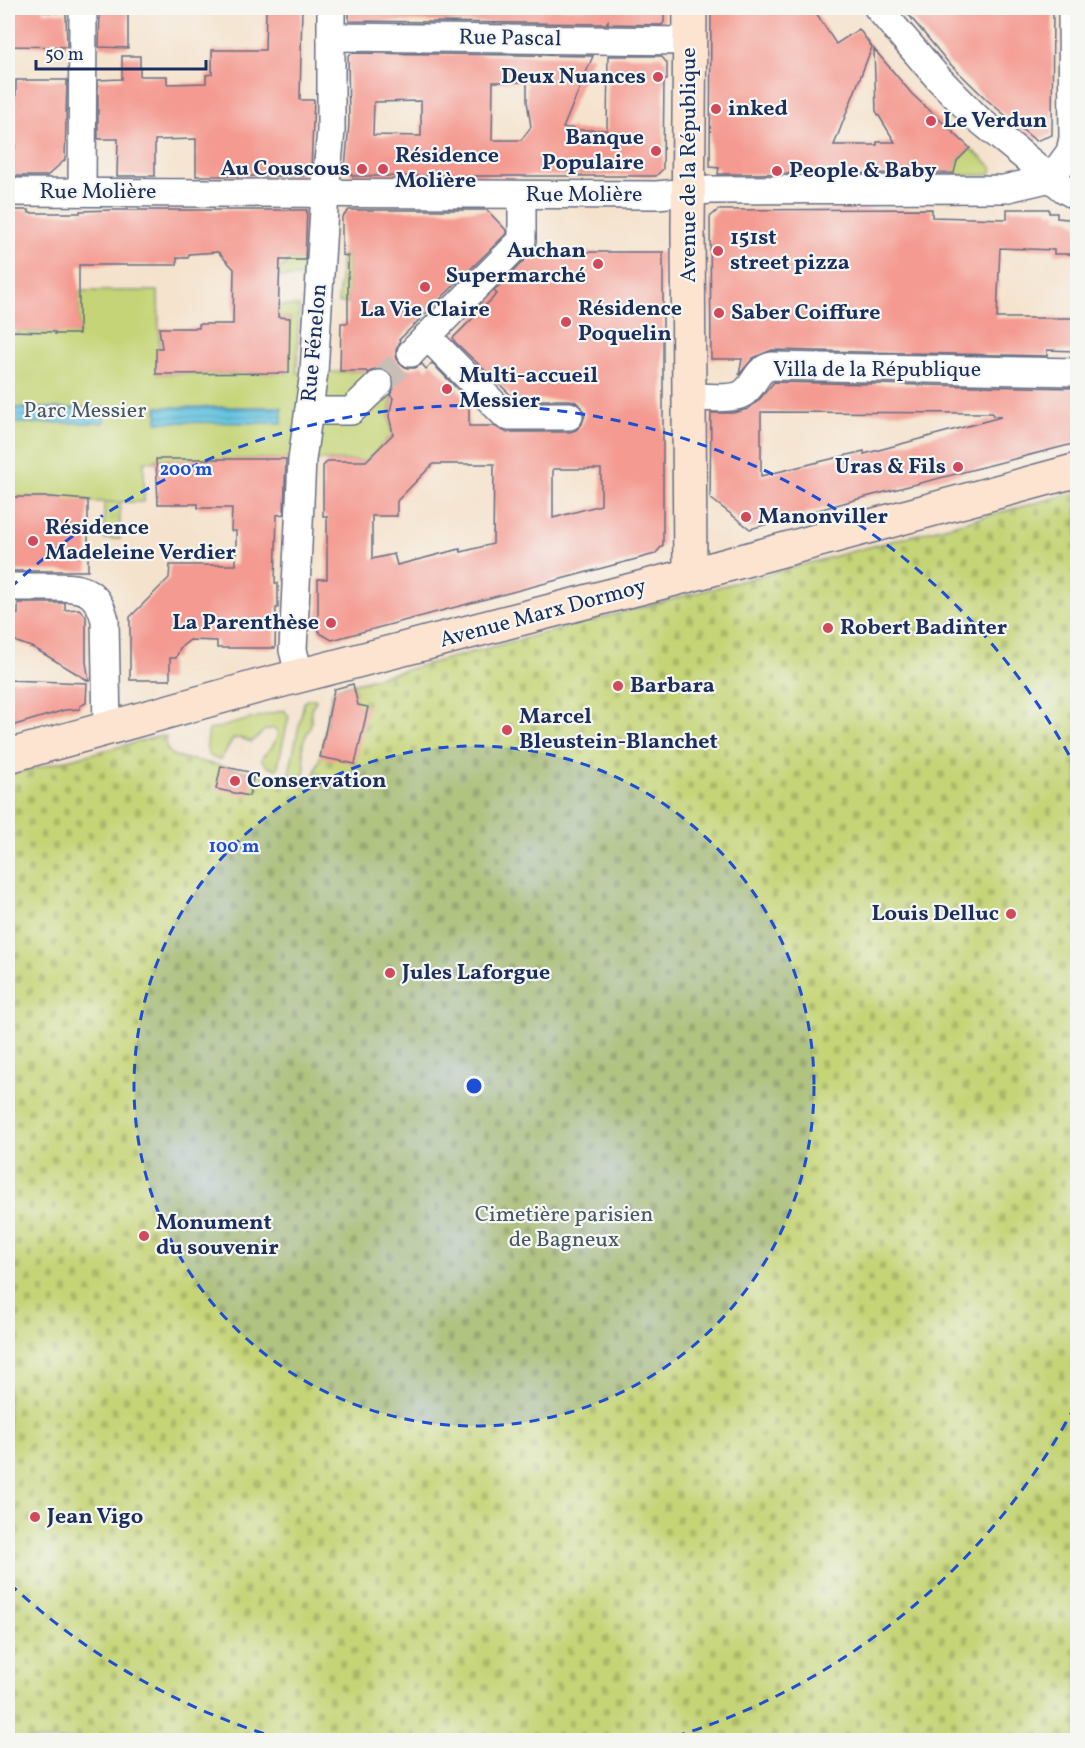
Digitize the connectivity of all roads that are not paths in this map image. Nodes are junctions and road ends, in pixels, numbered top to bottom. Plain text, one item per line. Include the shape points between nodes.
1 (84, 8) edge
2 (331, 8) edge
3 (690, 8) edge
4 (878, 8) edge
5 (1071, 8) edge
6 (331, 37) junction
7 (690, 41) junction
8 (1051, 178) junction
9 (8, 192) edge
10 (82, 192) junction
11 (688, 192) junction
12 (325, 193) junction
13 (1077, 197) edge
14 (522, 202) dead end
15 (1077, 372) edge
16 (379, 384) tunnel mouth
17 (690, 397) junction
18 (309, 411) junction
19 (569, 416) dead end
20 (1077, 470) edge
21 (690, 575) junction
22 (8, 587) edge
23 (300, 676) junction
24 (107, 729) junction
25 (8, 756) edge

1 - 10 street
2 - 6 street, Rue Fénelon
3 - 7 main road, Avenue de la République
4 - 8 street via 977,118
5 - 8 street via 1073,138 1070,152
6 - 7 street, Rue Pascal
6 - 12 street, Rue Fénelon via 331,131
7 - 11 main road, Avenue de la République
8 - 11 street, Rue Molière via 1004,189
8 - 13 street
9 - 10 street, Rue Molière
10 - 12 street, Rue Molière
11 - 12 street, Rue Molière
11 - 17 main road, Avenue de la République
12 - 18 street, Rue Fénelon
14 - 19 street via 522,240 419,344 506,416
15 - 17 street, Villa de la République via 772,366 763,369 737,397
16 - 18 street via 351,411
17 - 21 main road, Avenue de la République
18 - 23 street, Rue Fénelon via 302,459 293,650
20 - 21 main road, Avenue Marx Dormoy
21 - 23 main road, Avenue Marx Dormoy
22 - 24 street via 78,588 93,595 99,603 105,620
23 - 24 main road, Avenue Marx Dormoy
24 - 25 main road, Avenue Marx Dormoy

